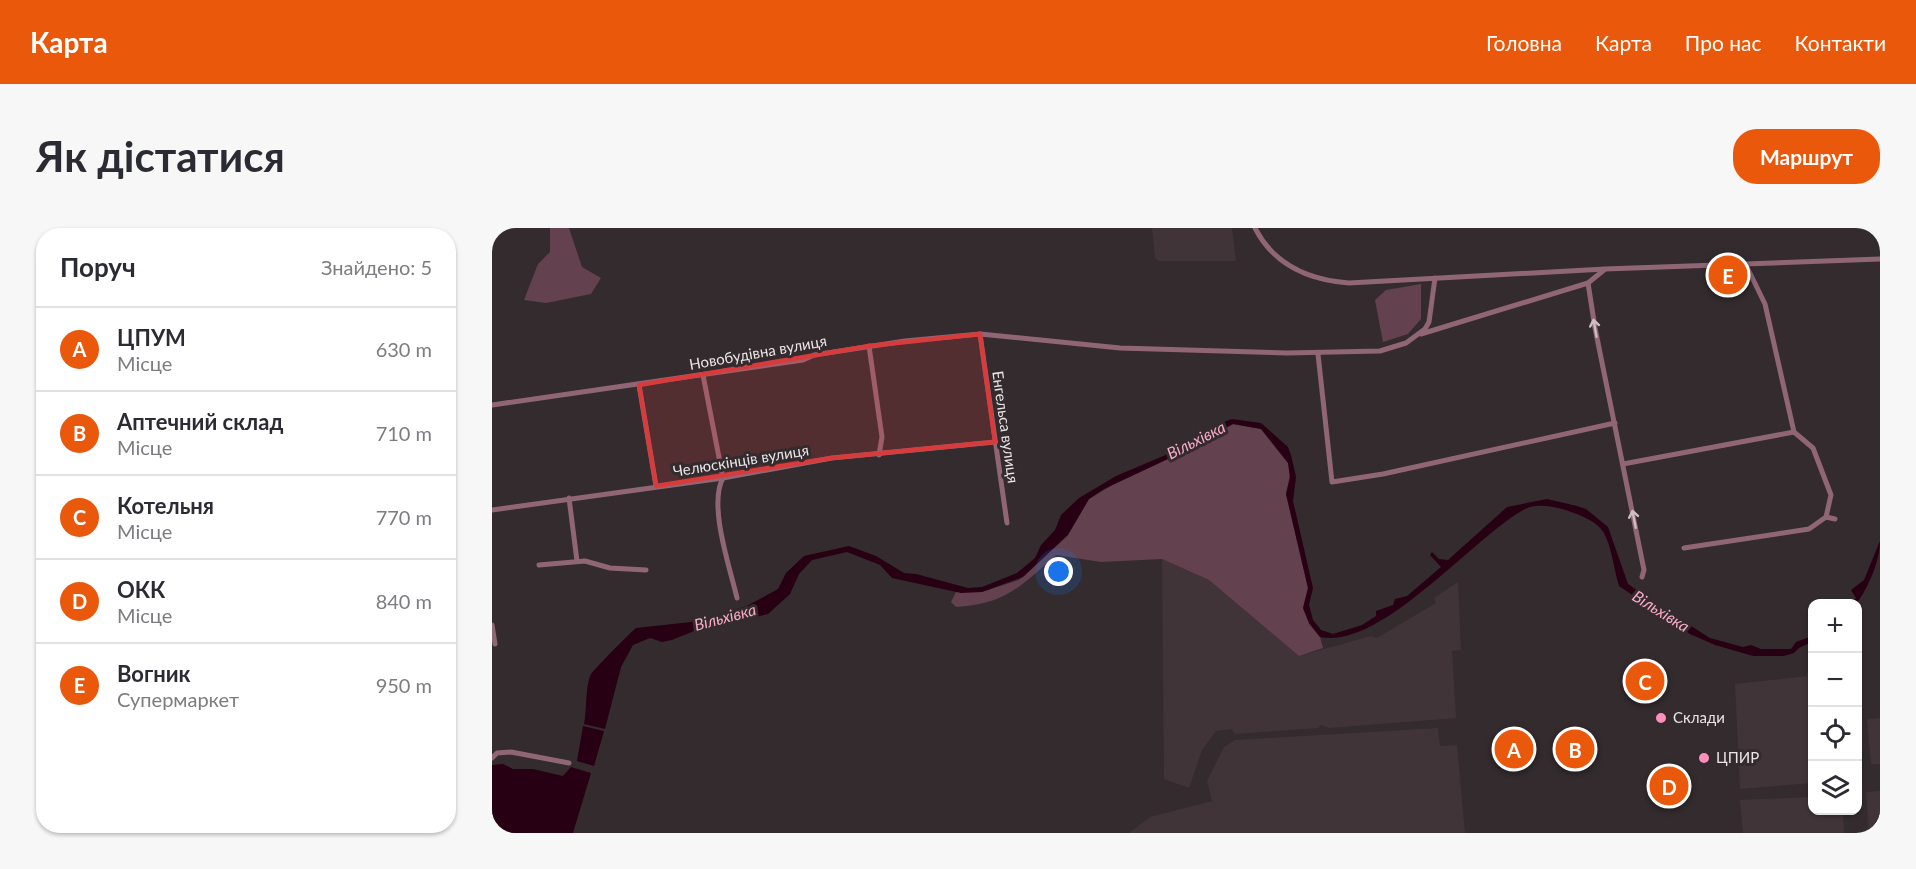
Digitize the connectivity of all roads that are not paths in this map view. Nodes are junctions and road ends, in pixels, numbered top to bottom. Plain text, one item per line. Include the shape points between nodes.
1 (1255, 228) edge
2 (1880, 260) edge
3 (1746, 266) junction
4 (1605, 269) junction
5 (1435, 278) junction
6 (1588, 283) junction
7 (980, 334) junction
8 (1417, 336) junction
9 (869, 346) junction
10 (1318, 354) junction
11 (703, 375) junction
12 (639, 385) junction
13 (492, 405) edge
14 (1615, 423) junction
15 (1794, 432) junction
16 (995, 442) junction
17 (879, 455) junction
18 (1623, 464) junction
19 (723, 478) junction
20 (656, 486) junction
21 (568, 498) junction
22 (492, 510) edge
23 (1826, 517) junction
24 (1835, 519) dead end
25 (1007, 523) dead end
26 (1684, 548) dead end
27 (577, 561) junction
28 (539, 565) dead end
29 (646, 570) dead end
30 (1642, 577) dead end
31 (737, 598) dead end
32 (492, 625) edge
33 (495, 644) dead end
34 (492, 758) edge
35 (569, 763) dead end

1 - 5 street via 1278,260 1326,281
2 - 3 street
3 - 4 street
3 - 15 street via 1765,304
4 - 5 street
4 - 6 street
5 - 8 street via 1429,322
6 - 8 street, Новобудівна вулиця
14 -> 6 street
7 - 9 street, Новобудівна вулиця
7 - 10 street, Новобудівна вулиця via 1120,348
7 - 16 street, Енгельса вулиця
8 - 10 street, Новобудівна вулиця via 1380,351
9 - 11 street, Новобудівна вулиця
9 - 17 street via 882,436
10 - 14 street via 1332,482
11 - 12 street, Новобудівна вулиця
11 - 19 street
12 - 13 street, Новобудівна вулиця
12 - 20 street
14 - 18 street
15 - 18 street
15 - 23 street via 1813,448 1831,495
16 - 17 street, Челюскінців вулиця
16 - 25 street, Енгельса вулиця
17 - 19 street, Челюскінців вулиця via 832,458
30 -> 18 street via 1644,570
19 - 20 street, Челюскінців вулиця
19 - 31 street via 716,489 723,542
20 - 21 street, Челюскінців вулиця
21 - 22 street, Челюскінців вулиця
21 - 27 street
23 - 24 street
23 - 26 street via 1809,529
27 - 28 street
27 - 29 street
32 - 33 street
34 - 35 street via 497,753 511,752

